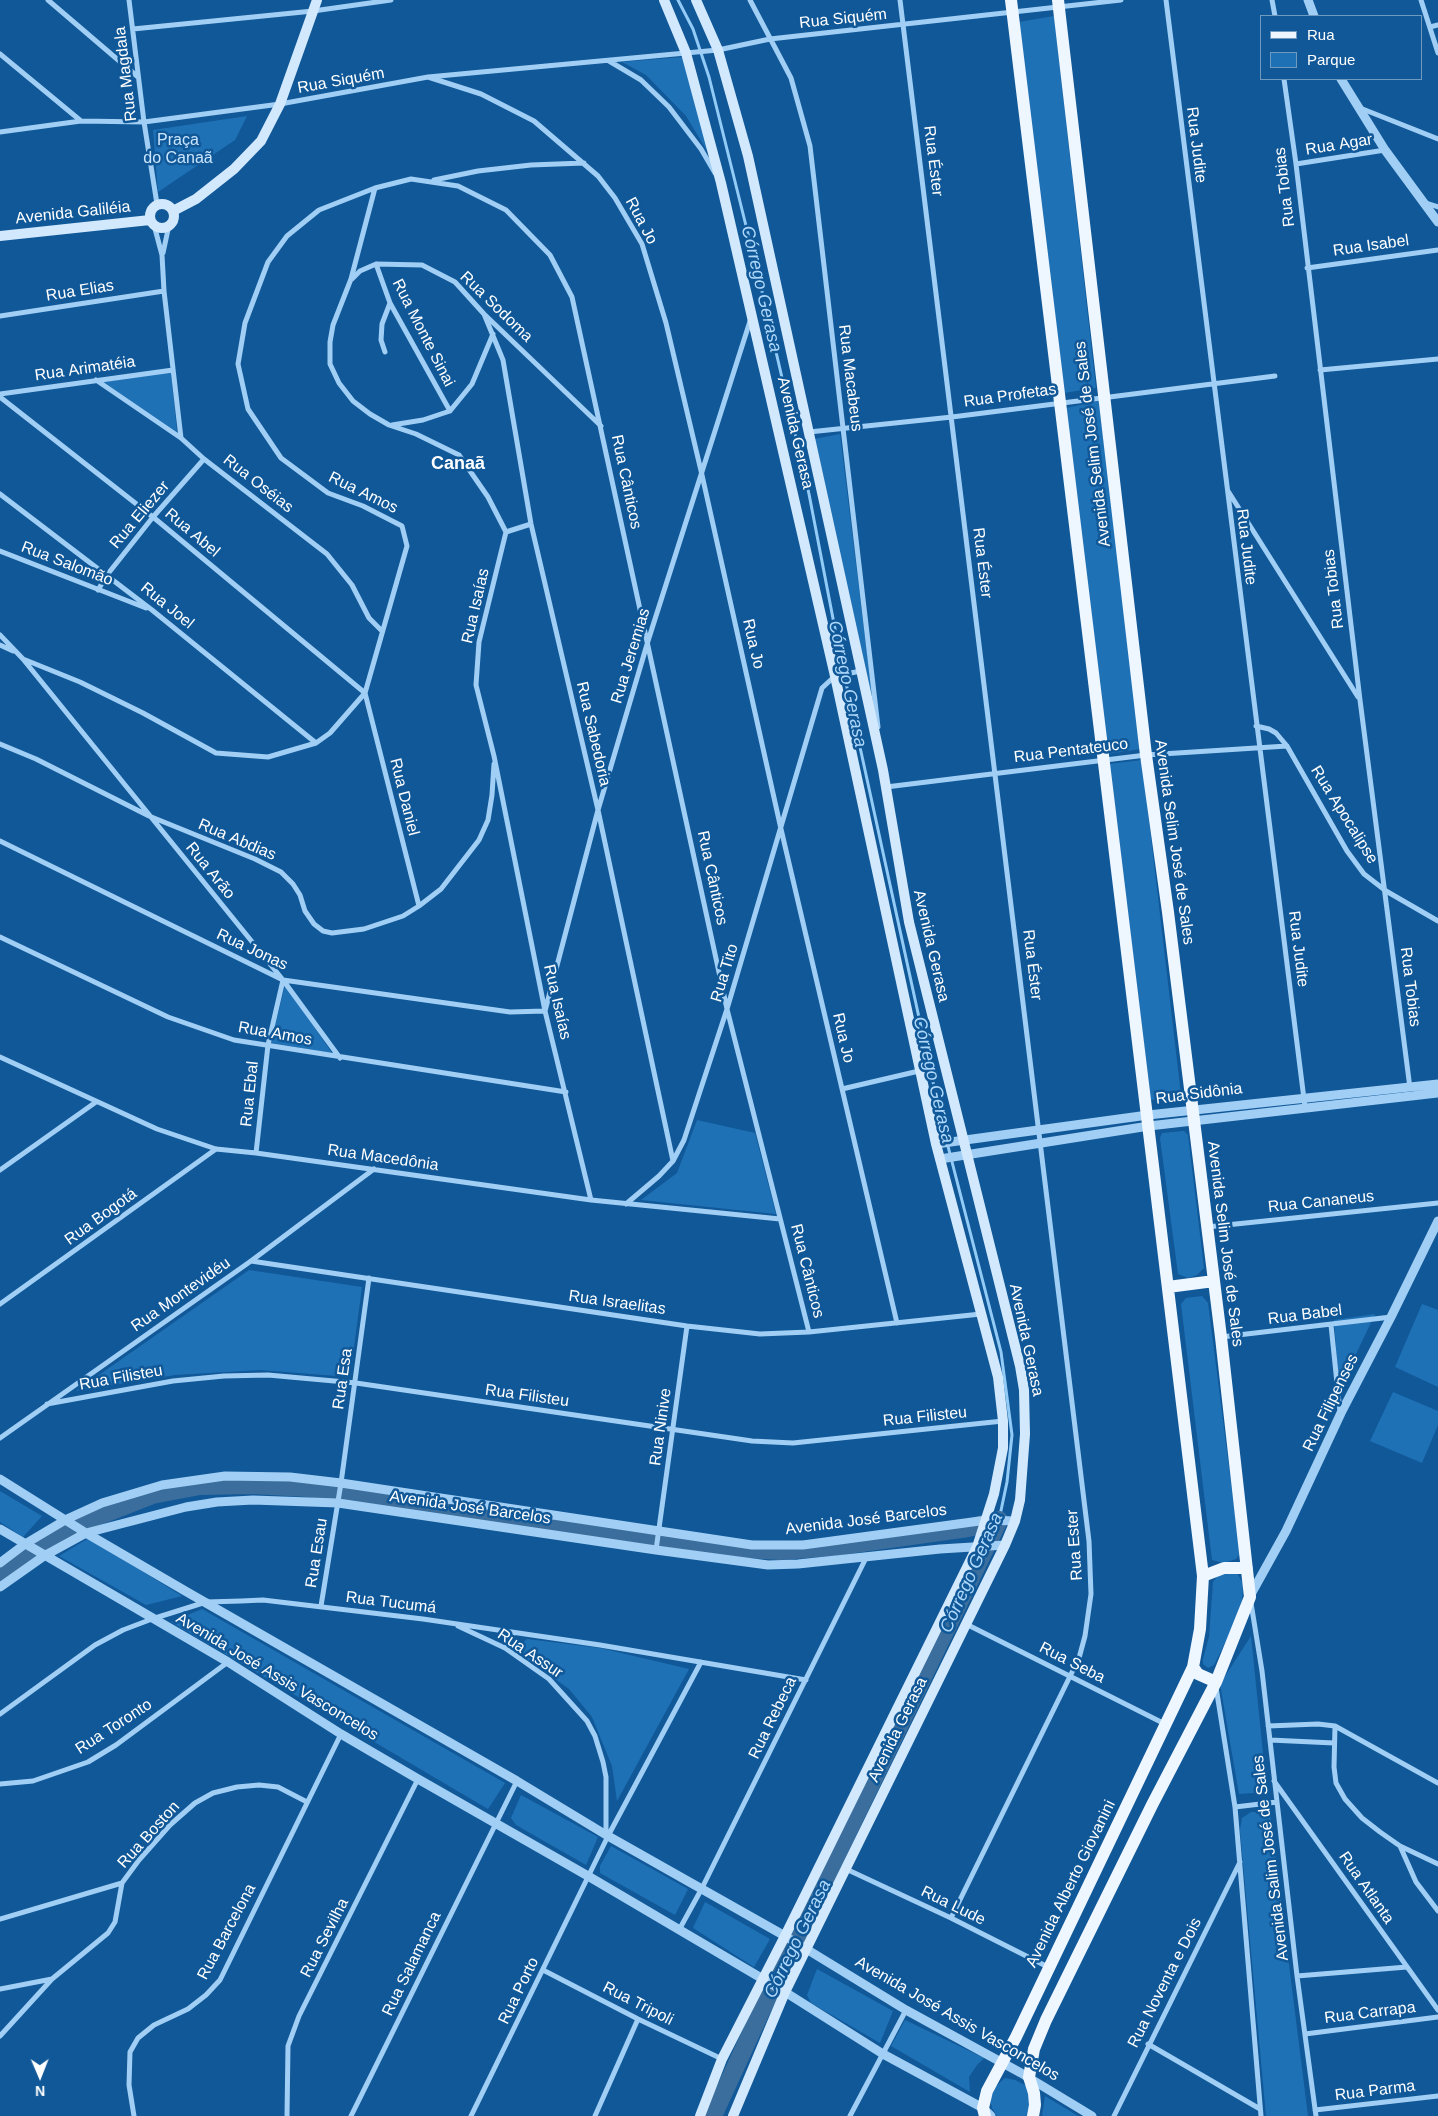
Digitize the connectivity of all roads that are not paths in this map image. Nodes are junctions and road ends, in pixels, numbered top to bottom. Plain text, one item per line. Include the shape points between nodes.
1 (48, 0) edge
2 (129, 0) edge
3 (317, 0) edge
4 (391, 0) edge
5 (664, 0) edge
6 (696, 0) edge
7 (750, 0) edge
8 (900, 0) edge
9 (1121, 0) edge
10 (1166, 0) edge
11 (1272, 0) edge
12 (1308, 0) edge
13 (1422, 0) edge
14 (1059, 3) edge
15 (1012, 6) edge
16 (313, 10) junction
17 (1274, 15) edge
18 (1314, 15) edge
19 (1438, 25) edge
20 (904, 26) junction
21 (1430, 27) junction
22 (133, 30) junction
23 (770, 39) junction
24 (714, 50) junction
25 (690, 53) junction
26 (1438, 53) edge
27 (0, 54) edge
28 (609, 60) junction
29 (139, 77) junction
30 (428, 77) junction
31 (1284, 80) edge
32 (1342, 80) edge
33 (280, 104) junction
34 (1357, 107) junction
35 (81, 121) junction
36 (144, 122) junction
37 (0, 132) edge
38 (1438, 139) edge
39 (1385, 150) junction
40 (584, 163) junction
41 (1296, 164) junction
42 (430, 181) junction
43 (721, 183) junction
44 (375, 188) junction
45 (1423, 202) junction
46 (157, 204) junction
47 (1438, 207) edge
48 (173, 211) junction
49 (152, 222) junction
50 (1438, 222) edge
51 (169, 225) junction
52 (0, 236) edge
53 (1438, 250) edge
54 (162, 256) junction
55 (376, 264) junction
56 (1307, 268) junction
57 (351, 279) junction
58 (164, 291) junction
59 (390, 303) junction
60 (752, 313) junction
61 (484, 314) junction
62 (0, 316) edge
63 (494, 334) junction
64 (385, 352) dead end
65 (1438, 359) edge
66 (173, 370) junction
67 (1320, 370) junction
68 (1275, 376) dead end
69 (96, 380) junction
70 (1213, 383) junction
71 (0, 395) edge
72 (1104, 396) junction
73 (1060, 402) junction
74 (450, 411) junction
75 (952, 416) junction
76 (389, 425) junction
77 (601, 426) junction
78 (844, 428) junction
79 (807, 432) junction
80 (181, 438) junction
81 (204, 459) junction
82 (702, 475) junction
83 (1227, 488) junction
84 (0, 494) edge
85 (153, 517) junction
86 (531, 524) junction
87 (506, 532) junction
88 (0, 551) edge
89 (107, 575) junction
90 (98, 590) junction
91 (152, 610) junction
92 (382, 631) junction
93 (0, 635) edge
94 (648, 641) junction
95 (0, 646) edge
96 (15, 652) junction
97 (23, 659) junction
98 (858, 671) junction
99 (837, 675) junction
100 (365, 693) junction
101 (1360, 700) junction
102 (1256, 726) junction
103 (316, 742) junction
104 (0, 744) edge
105 (1259, 746) junction
106 (1287, 746) junction
107 (1146, 755) junction
108 (494, 756) junction
109 (1103, 760) junction
110 (883, 770) junction
111 (996, 772) junction
112 (886, 787) junction
113 (598, 810) junction
114 (149, 816) junction
115 (781, 829) junction
116 (0, 842) edge
117 (1386, 891) junction
118 (419, 906) junction
119 (1438, 922) edge
120 (0, 937) edge
121 (283, 980) junction
122 (727, 1009) junction
123 (545, 1011) junction
124 (268, 1045) junction
125 (0, 1057) edge
126 (340, 1058) junction
127 (919, 1071) junction
128 (1438, 1084) edge
129 (1410, 1086) junction
130 (842, 1089) junction
131 (566, 1092) junction
132 (1438, 1093) edge
133 (1412, 1096) junction
134 (1304, 1097) junction
135 (96, 1102) junction
136 (1305, 1107) junction
137 (1193, 1116) junction
138 (1148, 1121) junction
139 (1040, 1129) junction
140 (960, 1140) junction
141 (1041, 1142) junction
142 (940, 1143) junction
143 (216, 1149) junction
144 (256, 1153) junction
145 (964, 1154) junction
146 (943, 1158) junction
147 (673, 1161) junction
148 (374, 1169) junction
149 (0, 1170) edge
150 (591, 1200) junction
151 (1438, 1203) edge
152 (626, 1204) junction
153 (780, 1219) junction
154 (1438, 1221) edge
155 (1207, 1227) junction
156 (251, 1261) junction
157 (369, 1278) junction
158 (1214, 1281) junction
159 (1168, 1287) junction
160 (0, 1304) edge
161 (982, 1314) junction
162 (1391, 1317) junction
163 (897, 1323) junction
164 (1331, 1325) junction
165 (687, 1326) junction
166 (809, 1332) junction
167 (1221, 1337) junction
168 (356, 1383) junction
169 (47, 1404) junction
170 (1341, 1414) junction
171 (1003, 1422) junction
172 (673, 1430) junction
173 (0, 1438) edge
174 (0, 1479) edge
175 (341, 1486) junction
176 (338, 1501) junction
177 (1011, 1520) junction
178 (989, 1521) junction
179 (76, 1526) junction
180 (0, 1529) edge
181 (658, 1534) junction
182 (980, 1545) junction
183 (1001, 1545) junction
184 (28, 1546) junction
185 (656, 1548) junction
186 (42, 1555) junction
187 (866, 1558) junction
188 (0, 1562) edge
189 (1247, 1568) junction
190 (1203, 1576) junction
191 (0, 1587) edge
192 (1250, 1597) junction
193 (206, 1602) junction
194 (322, 1606) junction
195 (152, 1619) junction
196 (452, 1623) junction
197 (966, 1624) junction
198 (513, 1633) junction
199 (505, 1648) junction
200 (228, 1662) junction
201 (701, 1662) junction
202 (1193, 1667) junction
203 (1070, 1676) junction
204 (806, 1680) junction
205 (1216, 1682) junction
206 (0, 1714) edge
207 (1166, 1725) junction
208 (1268, 1726) junction
209 (1335, 1726) junction
210 (341, 1734) junction
211 (1270, 1740) junction
212 (1334, 1743) junction
213 (418, 1779) junction
214 (1274, 1780) junction
215 (516, 1781) junction
216 (1438, 1783) edge
217 (0, 1784) edge
218 (1132, 1796) junction
219 (307, 1802) junction
220 (1277, 1802) junction
221 (1152, 1805) junction
222 (1235, 1807) junction
223 (495, 1823) junction
224 (607, 1836) junction
225 (1400, 1846) junction
226 (1240, 1862) junction
227 (1438, 1864) edge
228 (846, 1869) junction
229 (588, 1876) junction
230 (122, 1883) junction
231 (701, 1890) junction
232 (1438, 1911) edge
233 (951, 1918) junction
234 (0, 1919) edge
235 (679, 1930) junction
236 (789, 1938) junction
237 (804, 1947) junction
238 (1048, 1967) junction
239 (1407, 1967) junction
240 (543, 1970) junction
241 (1298, 1976) junction
242 (52, 1979) junction
243 (767, 1982) junction
244 (0, 1989) edge
245 (782, 1991) junction
246 (906, 2010) junction
247 (1438, 2010) edge
248 (1438, 2017) edge
249 (638, 2019) junction
250 (1305, 2034) junction
251 (0, 2036) edge
252 (1148, 2044) junction
253 (883, 2054) junction
254 (722, 2059) junction
255 (1003, 2064) junction
256 (1029, 2077) junction
257 (1438, 2096) edge
258 (1260, 2109) junction
259 (1316, 2113) edge
260 (597, 2114) edge
261 (984, 2114) edge
262 (134, 2116) edge
263 (287, 2116) edge
264 (351, 2116) edge
265 (472, 2116) edge
266 (700, 2116) edge
267 (733, 2116) edge
268 (850, 2116) edge
269 (1033, 2116) edge
270 (1092, 2116) edge
271 (1114, 2116) edge
272 (1261, 2116) edge

1 - 29 street
2 - 22 street, Rua Magdala
3 - 16 main road
4 - 16 street
5 - 25 main road, Avenida Gerasa
6 - 24 main road, Avenida Gerasa
7 - 23 street, Rua Macabeus
8 - 20 street, Rua Éster
9 - 14 street, Rua Siquém
10 - 70 street, Rua Judite
11 - 17 street
12 - 18 street
13 - 21 street
14 - 15 street, Rua Siquém
14 - 72 main road, Avenida Selim José de Sales
15 - 20 street, Rua Siquém
15 - 73 main road, Avenida Selim José de Sales
16 - 22 street
16 - 33 main road
19 - 21 street
20 - 23 street, Rua Siquém
20 - 75 street, Rua Éster
21 - 26 street
22 - 29 street, Rua Magdala
23 - 24 street, Rua Siquém
23 - 78 street, Rua Macabeus via 791,78 810,146
24 - 25 street
24 - 79 main road, Avenida Gerasa via 748,156
25 - 28 street, Rua Siquém
25 - 43 main road, Avenida Gerasa
27 - 35 street
28 - 30 street, Rua Siquém
28 - 43 street via 641,80 669,107
29 - 36 street, Rua Magdala
30 - 33 street, Rua Siquém
30 - 40 street, Rua Jo via 481,94 534,122
31 - 41 street, Rua Tobias
32 - 34 street
33 - 36 street, Rua Siquém
33 - 48 main road via 261,141 234,169 196,199
34 - 38 street
34 - 39 street
35 - 36 street, Rua Siquém
35 - 37 street, Rua Siquém
36 - 46 street, Rua Magdala
39 - 41 street, Rua Agar
39 - 45 street
40 - 42 street, Rua Amos via 478,171
40 - 82 street, Rua Jo via 616,198 642,244 666,323
41 - 56 street, Rua Tobias
42 - 44 street, Rua Amos via 411,179
42 - 77 street, Rua Amos via 458,186 506,210 550,255 572,297
43 - 60 main road, Avenida Gerasa
44 - 57 street
44 - 92 street, Rua Amos via 319,210 287,236 268,262 245,324 238,364 248,409 281,458 328,493 402,526 407,546
45 - 47 street
45 - 50 street
46 - 48 main road via 166,204
46 - 49 main road via 150,210
48 - 51 main road
49 - 51 main road via 162,228
49 - 52 main road, Avenida Galiléia
49 - 54 street
51 - 54 street
53 - 56 street, Rua Isabel
54 - 58 street
55 - 57 street
55 - 59 street, Rua Monte Sinai
55 - 61 street, Rua Sodoma via 422,266 455,282
56 - 67 street, Rua Tobias
57 - 76 street via 333,325 330,364 339,383 354,401
58 - 62 street, Rua Elias
58 - 66 street
59 - 64 street via 382,324 381,340
59 - 74 street, Rua Monte Sinai
60 - 82 street, Rua Jeremias
60 - 99 main road, Avenida Gerasa
61 - 63 street, Rua Sabedoria
61 - 77 street, Rua Sodoma
63 - 74 street via 472,384
63 - 86 street, Rua Sabedoria via 503,360
65 - 67 street
66 - 69 street, Rua Arimatéia
66 - 80 street
67 - 101 street, Rua Tobias
68 - 70 street, Rua Profetas
69 - 71 street, Rua Arimatéia
69 - 80 street, Rua Oséias
70 - 72 street, Rua Profetas
70 - 83 street, Rua Judite
71 - 85 street, Rua Abel
72 - 73 street, Rua Profetas
72 - 107 main road, Avenida Selim José de Sales
73 - 75 street, Rua Profetas
73 - 109 main road, Avenida Selim José de Sales
74 - 76 street via 423,420
75 - 78 street, Rua Profetas
75 - 111 street, Rua Éster
76 - 87 street via 459,455 488,497
77 - 94 street, Rua Cânticos
78 - 79 street, Rua Profetas
78 - 110 street, Rua Macabeus
79 - 98 main road, Avenida Gerasa
80 - 81 street, Rua Oséias
81 - 85 street, Rua Eliezer
81 - 92 street, Rua Oséias via 327,554 352,585 369,618
82 - 94 street, Rua Jeremias
82 - 115 street, Rua Jo
83 - 101 street
83 - 102 street, Rua Judite
84 - 89 street, Rua Joel
85 - 89 street, Rua Eliezer
85 - 100 street, Rua Abel
86 - 87 street
86 - 113 street, Rua Sabedoria
87 - 108 street, Rua Isaías via 479,642 476,686
88 - 90 street, Rua Salomão
89 - 90 street, Rua Eliezer
89 - 91 street, Rua Joel
90 - 91 street, Rua Salomão
91 - 103 street, Rua Joel
92 - 100 street, Rua Amos
93 - 96 street, Rua Arão
94 - 113 street, Rua Jeremias
94 - 122 street, Rua Cânticos
95 - 96 street
96 - 97 street, Rua Arão
97 - 103 street, Rua Amos via 80,682 216,752 268,757
97 - 114 street, Rua Arão
98 - 99 street
98 - 110 main road, Avenida Gerasa
99 - 115 street, Rua Tito via 822,688
99 - 127 main road, Avenida Gerasa
100 - 103 street, Rua Amos via 330,732
100 - 118 street, Rua Daniel
101 - 117 street, Rua Tobias
102 - 105 street, Rua Judite
102 - 106 street, Rua Apocalipse via 1276,733
104 - 114 street, Rua Abdias
105 - 106 street
105 - 107 street, Rua Pentateuco
105 - 134 street, Rua Judite
106 - 117 street, Rua Apocalipse via 1347,850 1364,874
107 - 109 street, Rua Pentateuco
107 - 137 main road, Avenida Selim José de Sales
108 - 118 street, Rua Abdias via 488,820 478,840 441,889
108 - 123 street, Rua Isaías
109 - 111 street, Rua Pentateuco
109 - 138 main road, Avenida Selim José de Sales
110 - 112 main road, Avenida Gerasa
111 - 112 street, Rua Pentateuco
111 - 139 street, Rua Éster
112 - 140 main road, Avenida Gerasa via 908,922
113 - 123 street, Rua Jeremias
113 - 147 street, Rua Sabedoria
114 - 118 street, Rua Abdias via 281,872 300,895 314,924 323,931 364,929 403,916
114 - 121 street, Rua Arão
115 - 122 street, Rua Tito
115 - 130 street, Rua Jo
116 - 121 street, Rua Jonas
117 - 119 street, Rua Apocalipse
117 - 129 street, Rua Tobias
120 - 124 street, Rua Amos via 168,1017 234,1040
121 - 123 street, Rua Jonas via 510,1012
121 - 124 street, Rua Ebal
121 - 126 street, Rua Arão
122 - 147 street, Rua Tito via 684,1140
122 - 153 street, Rua Cânticos
123 - 131 street, Rua Isaías
124 - 126 street, Rua Amos
124 - 144 street, Rua Ebal
125 - 135 street, Rua Macedônia
126 - 131 street, Rua Amos
127 - 130 street
127 - 142 main road, Avenida Gerasa
128 - 129 street, Rua Sidônia
129 - 133 street, Rua Tobias
129 - 134 street, Rua Sidônia
130 - 163 street, Rua Jo
131 - 150 street, Rua Isaías
132 - 133 street, Rua Sidônia
133 - 136 street, Rua Sidônia
134 - 136 street, Rua Judite
134 - 137 street, Rua Sidônia
135 - 143 street, Rua Macedônia via 157,1129
135 - 149 street
136 - 137 street, Rua Sidônia
137 - 138 street, Rua Sidônia
137 - 155 main road, Avenida Selim José de Sales
138 - 139 street, Rua Sidônia
138 - 141 street, Rua Sidônia
138 - 159 main road, Avenida Selim José de Sales
139 - 140 street, Rua Sidônia
139 - 141 street, Rua Éster
140 - 142 street, Rua Sidônia
140 - 145 main road, Avenida Gerasa
141 - 145 street, Rua Sidônia
141 - 203 street, Rua Ester via 1089,1541 1091,1594 1086,1636
142 - 146 main road, Avenida Gerasa
143 - 144 street, Rua Macedônia
143 - 160 street, Rua Bogotá
144 - 148 street, Rua Macedônia
145 - 146 street, Rua Sidônia
145 - 177 main road, Avenida Gerasa via 1012,1332 1024,1390 1025,1434 1020,1500
146 - 161 main road, Avenida Gerasa
147 - 152 street, Rua Tito
148 - 150 street, Rua Macedônia
148 - 156 street, Rua Montevidéu
150 - 152 street, Rua Macedônia
151 - 155 street, Rua Cananeus
152 - 153 street, Rua Macedônia
153 - 166 street, Rua Cânticos
154 - 162 street, Rua Filipenses
155 - 158 main road, Avenida Selim José de Sales
156 - 157 street, Rua Israelitas
156 - 169 street, Rua Montevidéu
157 - 165 street, Rua Israelitas
157 - 168 street, Rua Esa
158 - 159 main road
158 - 167 main road, Avenida Selim José de Sales
159 - 190 main road, Avenida Selim José de Sales
161 - 163 street, Rua Israelitas
161 - 171 main road, Avenida Gerasa via 998,1377
162 - 164 street, Rua Babel
162 - 170 street, Rua Filipenses
163 - 166 street, Rua Israelitas
164 - 167 street, Rua Babel
164 - 170 street
165 - 166 street, Rua Israelitas via 760,1334
165 - 172 street, Rua Ninive
167 - 189 main road, Avenida Selim José de Sales
168 - 169 street, Rua Filisteu via 268,1375 224,1376 173,1381
168 - 172 street, Rua Filisteu
168 - 175 street, Rua Esa
169 - 173 street, Rua Montevidéu
170 - 192 street, Rua Filipenses
171 - 172 street, Rua Filisteu via 793,1443
171 - 178 main road, Avenida Gerasa via 1002,1448
172 - 181 street, Rua Ninive
174 - 179 street, Avenida José Assis Vasconcelos
175 - 176 street
175 - 179 street, Avenida José Barcelos via 259,1475 191,1480 102,1503
175 - 181 street, Avenida José Barcelos
176 - 179 street, Avenida José Barcelos via 216,1502
176 - 185 street, Avenida José Barcelos
176 - 194 street, Rua Esau
177 - 178 street, Avenida José Barcelos
177 - 183 main road, Avenida Gerasa
178 - 181 street, Avenida José Barcelos via 802,1545 752,1545
178 - 182 main road, Avenida Gerasa
179 - 184 street, Avenida José Barcelos
179 - 186 street, Avenida José Barcelos
179 - 193 street, Avenida José Assis Vasconcelos
180 - 184 street
181 - 185 street
182 - 183 street, Avenida José Barcelos
182 - 187 street, Avenida José Barcelos
182 - 236 main road, Avenida Gerasa
183 - 197 main road, Avenida Gerasa
184 - 186 street, Avenida José Assis Vasconcelos
184 - 188 street, Avenida José Barcelos
185 - 187 street, Avenida José Barcelos via 768,1565
186 - 191 street, Avenida José Barcelos
186 - 195 street, Avenida José Assis Vasconcelos
187 - 204 street, Rua Rebeca
189 - 190 main road via 1224,1568
189 - 192 main road, Avenida Selim José de Sales
190 - 202 main road, Avenida Selim José de Sales via 1200,1628
192 - 205 main road, Avenida Selim José de Sales
192 - 208 street, Avenida Salim José de Sales
193 - 194 street, Rua Tucumá via 263,1600
193 - 195 street, Rua Tucumá
193 - 215 street, Avenida José Assis Vasconcelos
194 - 196 street, Rua Tucumá
195 - 200 street, Avenida José Assis Vasconcelos
195 - 206 street, Rua Tucumá via 95,1645
196 - 198 street, Rua Tucumá
196 - 199 street, Rua Assur
197 - 203 street, Rua Seba
197 - 228 main road, Avenida Gerasa
198 - 199 street
198 - 201 street, Rua Tucumá
199 - 224 street, Rua Assur via 549,1679 595,1736 604,1770
200 - 210 street, Avenida José Assis Vasconcelos
200 - 217 street, Rua Toronto via 88,1762 33,1781
201 - 204 street, Rua Tucumá
201 - 224 street
202 - 205 main road via 1198,1674
202 - 207 main road, Avenida Alberto Giovanini
203 - 207 street, Rua Seba
203 - 233 street, Rua Ester
204 - 231 street, Rua Rebeca
205 - 221 main road
205 - 222 street, Avenida Salim José de Sales
207 - 218 main road, Avenida Alberto Giovanini
208 - 209 street
208 - 211 street, Avenida Salim José de Sales
209 - 212 street
209 - 216 street
210 - 213 street, Avenida José Assis Vasconcelos
210 - 219 street, Rua Barcelona
211 - 212 street
211 - 214 street, Avenida Salim José de Sales
212 - 225 street via 1336,1783 1345,1799 1362,1818
213 - 223 street, Avenida José Assis Vasconcelos
213 - 263 street, Rua Sevilha via 299,2016 288,2046
214 - 220 street, Avenida Salim José de Sales
214 - 239 street, Rua Atlanta
215 - 223 street
215 - 224 street, Avenida José Assis Vasconcelos
218 - 221 main road
218 - 238 main road, Avenida Alberto Giovanini
219 - 230 street, Rua Boston via 278,1787 259,1785 213,1793 195,1803 170,1825
219 - 262 street, Rua Barcelona via 220,1980 188,2009 154,2025 138,2038 130,2052 129,2085
220 - 222 street
220 - 241 street, Avenida Salim José de Sales
221 - 256 main road via 1046,2020 1034,2049
222 - 226 street, Avenida Salim José de Sales
223 - 229 street, Avenida José Assis Vasconcelos
223 - 264 street, Rua Salamanca
224 - 229 street, Rua Porto
224 - 231 street, Avenida José Assis Vasconcelos
225 - 227 street
225 - 232 street via 1416,1882
226 - 252 street, Rua Noventa e Dois
226 - 258 street, Avenida Salim José de Sales
228 - 233 street, Rua Lude
228 - 237 main road, Avenida Gerasa
229 - 235 street, Avenida José Assis Vasconcelos
229 - 240 street, Rua Porto
230 - 234 street, Rua Boston
230 - 242 street, Rua Boston via 114,1922 108,1933
231 - 235 street, Rua Rebeca
231 - 236 street, Avenida José Assis Vasconcelos
233 - 238 street, Rua Lude
235 - 243 street, Avenida José Assis Vasconcelos
236 - 237 street, Avenida José Assis Vasconcelos
236 - 243 main road, Avenida Gerasa
237 - 245 main road, Avenida Gerasa
237 - 246 street, Avenida José Assis Vasconcelos
238 - 255 main road, Avenida Alberto Giovanini
239 - 241 street
239 - 247 street, Rua Atlanta
240 - 249 street, Rua Tripoli
240 - 265 street, Rua Porto
241 - 250 street, Avenida Salim José de Sales
242 - 244 street
242 - 251 street, Rua Boston
243 - 245 street, Avenida José Assis Vasconcelos
243 - 254 main road, Avenida Gerasa
245 - 253 street
245 - 267 main road, Avenida Gerasa
246 - 253 street
246 - 255 street, Avenida José Assis Vasconcelos
248 - 250 street, Rua Carrapa
249 - 254 street, Rua Tripoli
249 - 260 street
250 - 259 street, Avenida Salim José de Sales
252 - 258 street
252 - 271 street, Rua Noventa e Dois
253 - 261 street
253 - 268 street
254 - 266 main road, Avenida Gerasa
255 - 256 street, Avenida José Assis Vasconcelos
255 - 261 main road, Avenida Alberto Giovanini via 986,2091
256 - 269 main road via 1034,2093
256 - 270 street, Avenida José Assis Vasconcelos
257 - 259 street, Rua Parma
258 - 272 street, Avenida Salim José de Sales

